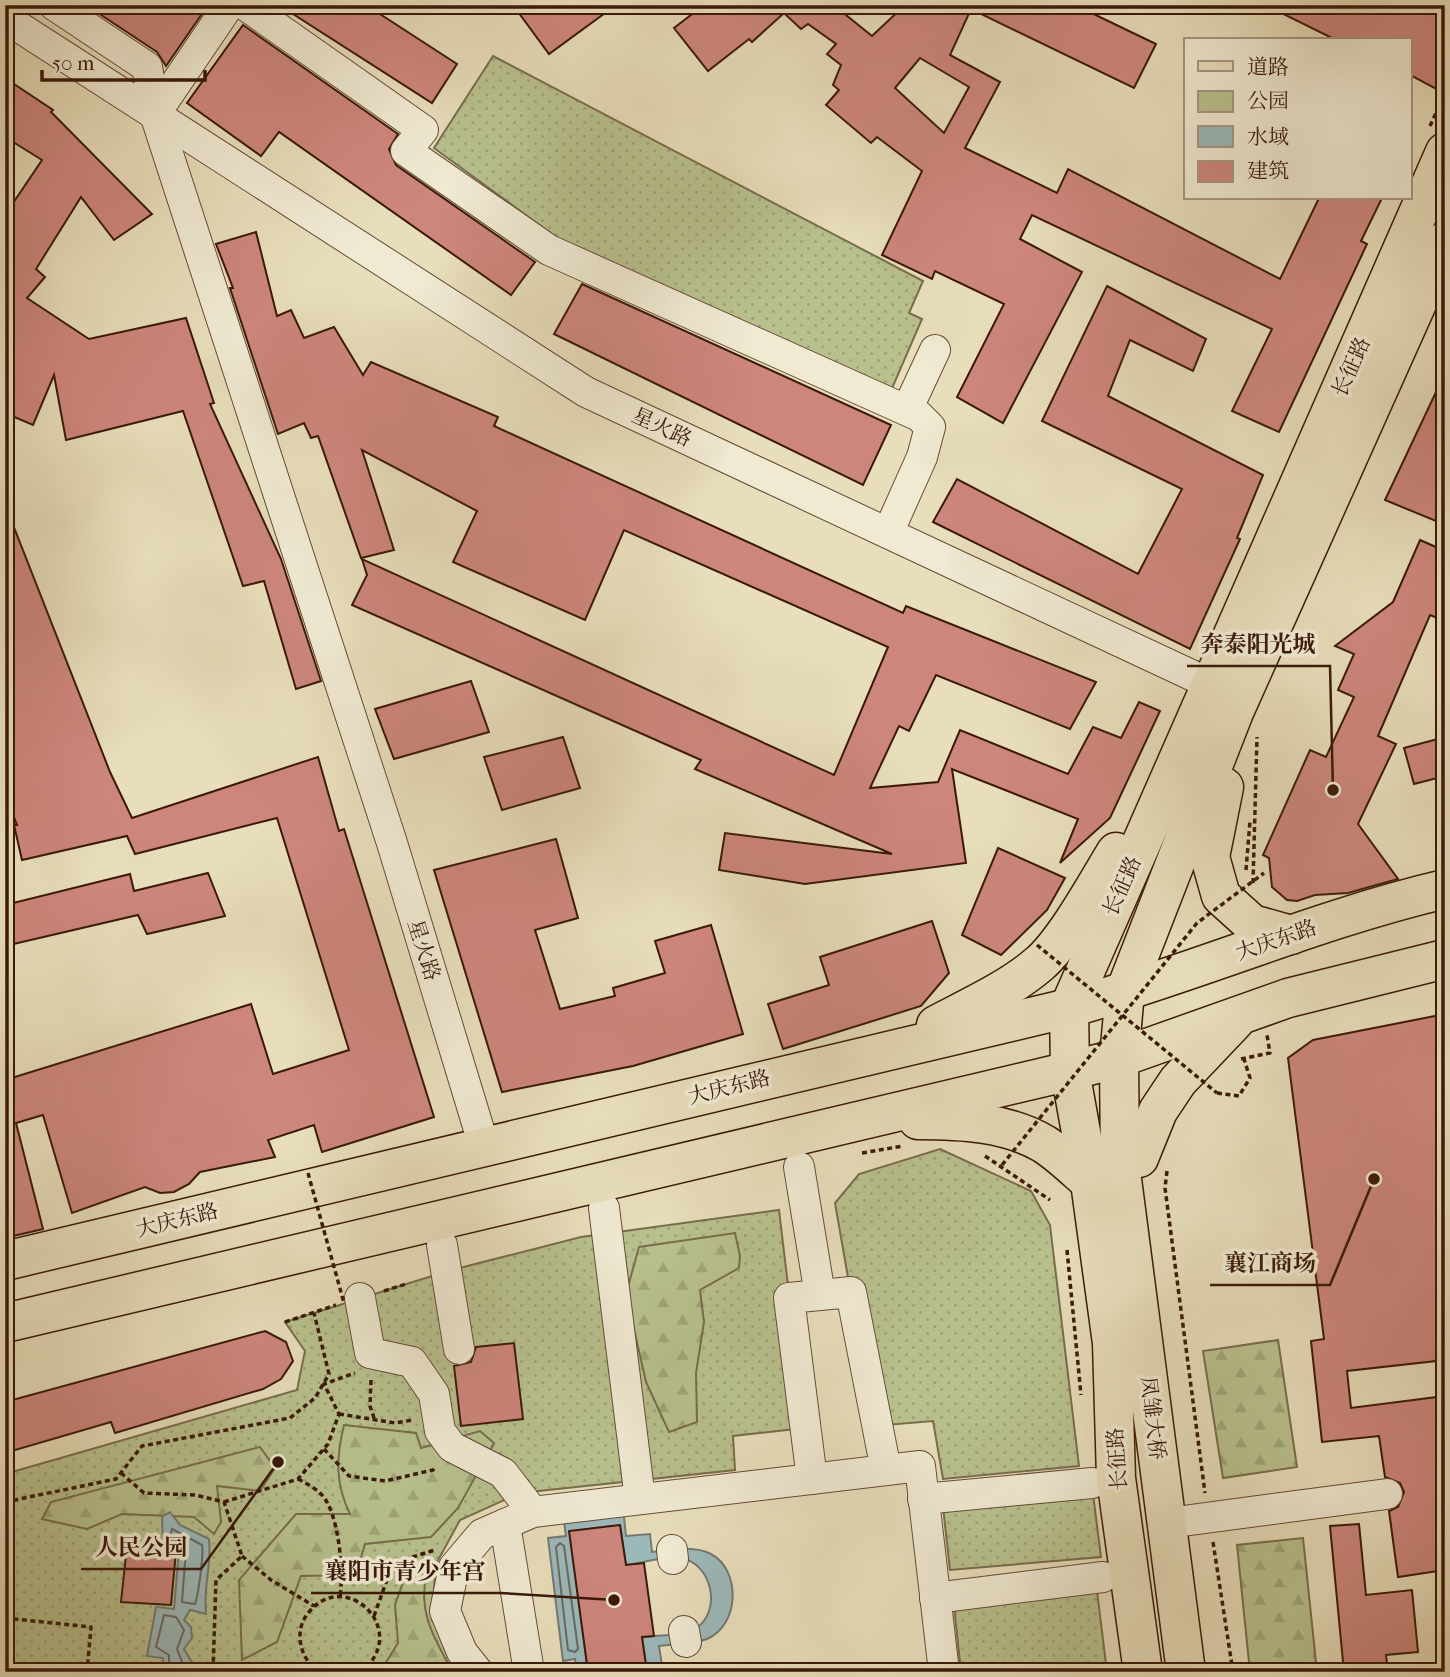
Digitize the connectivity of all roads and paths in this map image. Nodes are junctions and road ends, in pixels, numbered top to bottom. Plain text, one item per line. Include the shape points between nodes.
1 (54, 5) edge
2 (229, 5) edge
3 (245, 5) edge
4 (5, 18) edge
5 (155, 114) junction
6 (1445, 152) edge
7 (1445, 241) edge
8 (935, 350) dead end
9 (906, 410) junction
10 (888, 533) junction
11 (1255, 584) junction
12 (1202, 680) junction
13 (1245, 722) junction
14 (1250, 816) dead end
15 (1264, 873) dead end
16 (1244, 888) junction
17 (1445, 889) edge
18 (1254, 891) dead end
19 (1291, 935) junction
20 (1037, 945) dead end
21 (1445, 959) edge
22 (1124, 1004) junction
23 (1069, 1008) junction
24 (1241, 1015) junction
25 (1269, 1041) dead end
26 (892, 1048) junction
27 (1070, 1071) junction
28 (1119, 1071) junction
29 (1204, 1078) dead end
30 (1196, 1089) dead end
31 (863, 1137) junction
32 (906, 1145) dead end
33 (484, 1146) junction
34 (1003, 1150) dead end
35 (1023, 1158) dead end
36 (799, 1167) dead end
37 (1129, 1167) junction
38 (308, 1172) dead end
39 (1050, 1200) dead end
40 (604, 1208) dead end
41 (1067, 1239) dead end
42 (442, 1245) dead end
43 (5, 1261) edge
44 (336, 1270) dead end
45 (323, 1273) dead end
46 (820, 1296) junction
47 (352, 1301) junction
48 (314, 1313) junction
49 (285, 1322) dead end
50 (5, 1323) edge
51 (1111, 1343) junction
52 (459, 1349) dead end
53 (372, 1368) dead end
54 (324, 1384) junction
55 (1082, 1401) dead end
56 (436, 1409) junction
57 (339, 1414) junction
58 (375, 1421) junction
59 (452, 1447) junction
60 (324, 1449) junction
61 (886, 1470) junction
62 (121, 1473) junction
63 (298, 1479) junction
64 (812, 1479) junction
65 (1092, 1483) dead end
66 (1387, 1494) dead end
67 (640, 1499) junction
68 (923, 1499) junction
69 (5, 1502) edge
70 (225, 1502) junction
71 (1174, 1508) junction
72 (533, 1512) junction
73 (505, 1524) junction
74 (242, 1556) junction
75 (463, 1557) junction
76 (1104, 1577) dead end
77 (340, 1597) junction
78 (935, 1598) junction
79 (314, 1606) junction
80 (374, 1616) junction
81 (5, 1618) edge
82 (365, 1671) edge
83 (87, 1672) edge
84 (213, 1672) edge
85 (320, 1672) edge
86 (478, 1672) edge
87 (529, 1672) edge
88 (944, 1672) edge
89 (1143, 1672) edge
90 (1164, 1672) edge
91 (1185, 1672) edge
92 (1203, 1672) edge
93 (1233, 1672) edge

1 - 5 street via 147,67
2 - 5 street
3 - 9 street via 423,130 407,151 549,250
4 - 5 street, 星火路
5 - 10 street, 星火路 via 586,392
5 - 33 street, 星火路 via 392,843
6 - 11 main road, 长征路
7 - 13 main road, 长征路
8 - 9 street
9 - 10 street via 930,427 922,457
10 - 12 street, 星火路
11 - 12 main road via 1231,615
11 - 23 main road, 长征路
12 - 26 main road via 1124,839 1040,963
13 - 18 path via 1257,813 1251,871
13 - 19 main road via 1232,745 1210,857 1221,896 1252,923
13 - 22 main road, 长征路
14 - 16 path
15 - 16 path, bridge
16 - 22 path, bridge via 1197,923
17 - 19 main road, 大庆东路 via 1378,905
19 - 22 main road, 大庆东路
20 - 22 path, bridge
21 - 24 main road via 1288,998
22 - 23 main road, 大庆东路
22 - 25 path, bridge via 1217,1093 1239,1096 1250,1078 1244,1058 1270,1054
22 - 28 main road, 长征路
22 - 39 path, bridge via 1002,1165
23 - 26 main road, 大庆东路
23 - 27 main road, 长征路
24 - 28 main road
24 - 37 main road via 1178,1081
26 - 33 main road, 大庆东路
27 - 28 main road
27 - 31 main road
27 - 37 main road, 长征路
28 - 37 main road, 长征路
29 - 30 path
31 - 32 path
31 - 37 main road via 955,1120 1000,1127
31 - 50 main road
33 - 43 main road, 大庆东路
34 - 35 path
36 - 46 street
37 - 51 main road, 长征路
37 - 71 main road, 凤雏大桥
37 - 71 path via 1165,1188
38 - 47 path, bridge
40 - 67 street
41 - 55 path
42 - 52 street
44 - 45 path
46 - 61 street via 851,1293
46 - 64 street via 789,1298
47 - 48 path
47 - 56 street via 370,1353 412,1362 434,1394
48 - 49 path
48 - 54 path via 329,1374
51 - 71 main road, 凤雏大桥
51 - 89 main road, 长征路 via 1116,1478
53 - 58 path via 370,1406
54 - 57 path
54 - 62 path via 315,1398 290,1418 142,1446
56 - 58 path via 416,1420
56 - 59 street via 440,1431
57 - 58 path
57 - 60 path
59 - 60 path via 433,1470 385,1480 349,1476
59 - 72 street via 503,1473
60 - 63 path
61 - 64 street
61 - 68 street via 920,1466
62 - 69 path via 117,1479
62 - 70 path via 144,1493 195,1495
63 - 70 path
63 - 77 path via 323,1495 334,1521 343,1579
64 - 67 street
65 - 68 street
66 - 71 street
67 - 72 street
68 - 78 street
70 - 74 path
71 - 90 main road, 凤雏大桥
71 - 91 main road, 凤雏大桥
71 - 92 main road
71 - 93 path
72 - 73 street
73 - 75 street via 482,1534
73 - 87 street
74 - 79 path
74 - 84 path via 216,1580
75 - 80 path via 446,1547 393,1563
75 - 86 street via 454,1567 445,1611 462,1652
76 - 78 street
77 - 79 path
77 - 80 path via 360,1603
78 - 88 street
79 - 85 path via 300,1630 300,1644
80 - 82 path via 380,1640
81 - 83 path via 91,1627

